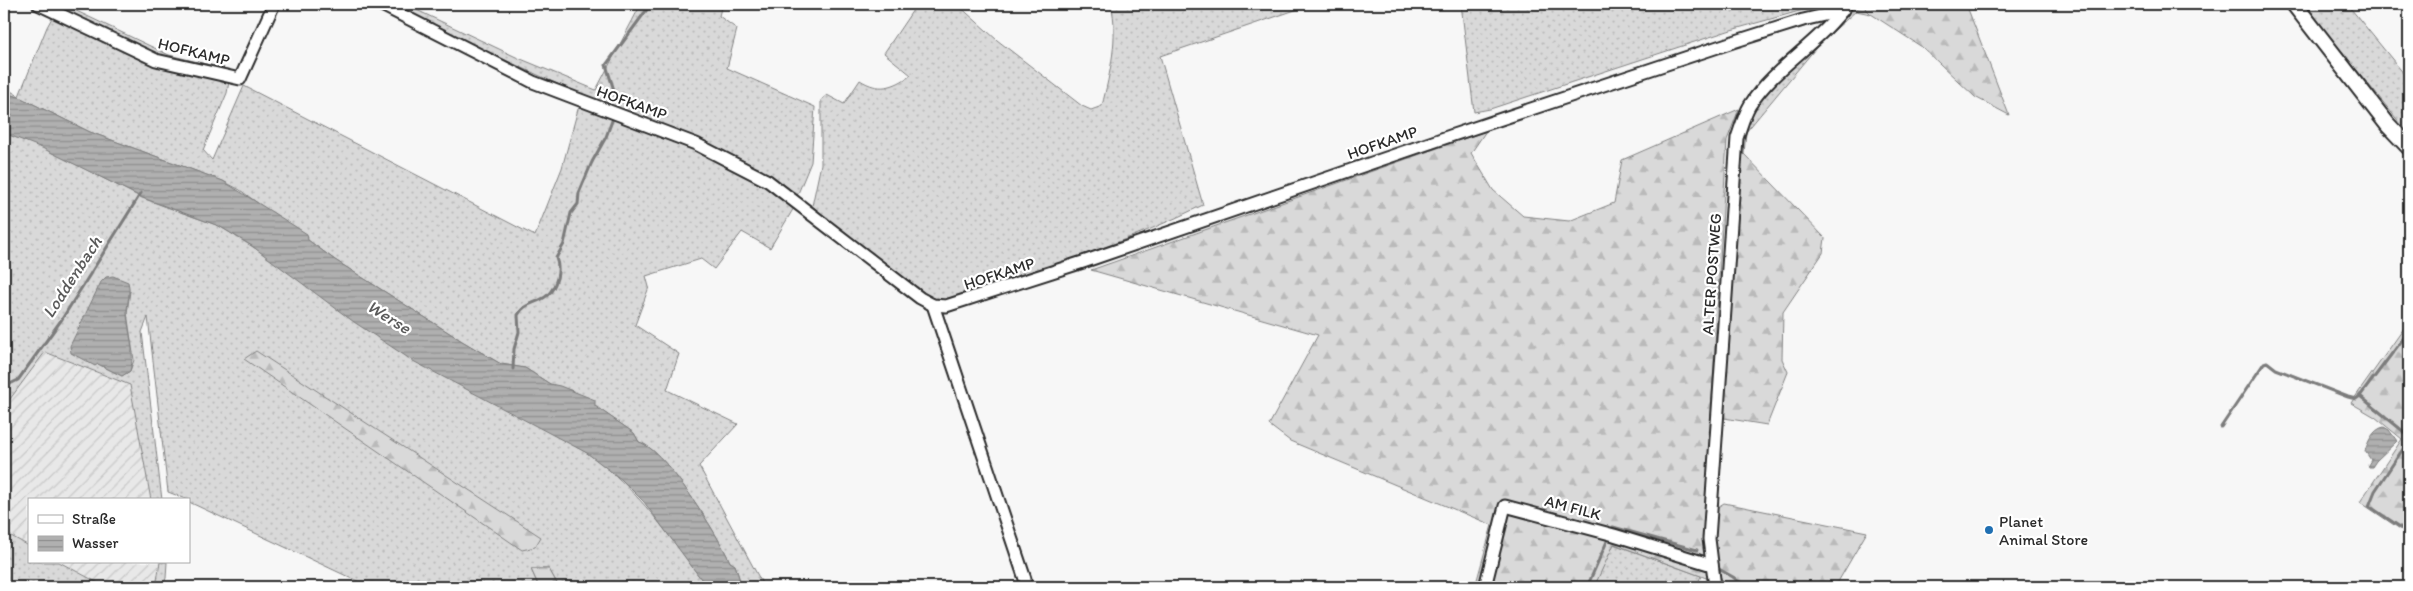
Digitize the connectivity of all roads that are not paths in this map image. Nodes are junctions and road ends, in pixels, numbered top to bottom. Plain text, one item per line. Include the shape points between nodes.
1 (38, 4) edge
2 (274, 4) edge
3 (380, 4) edge
4 (2294, 4) edge
5 (1845, 7) edge
6 (2409, 148) edge
7 (933, 305) junction
8 (1712, 565) junction
9 (1025, 579) dead end
10 (1485, 587) edge
11 (1715, 587) edge

1 - 2 street, HOFKAMP via 156,60 240,79
3 - 7 street, HOFKAMP via 533,82 696,144 768,181
4 - 6 main road
5 - 7 street, HOFKAMP via 960,303
5 - 8 street, ALTER POSTWEG via 1750,106 1736,138 1710,531
7 - 9 street
8 - 10 street, AM FILK via 1505,506
8 - 11 street, ALTER POSTWEG

